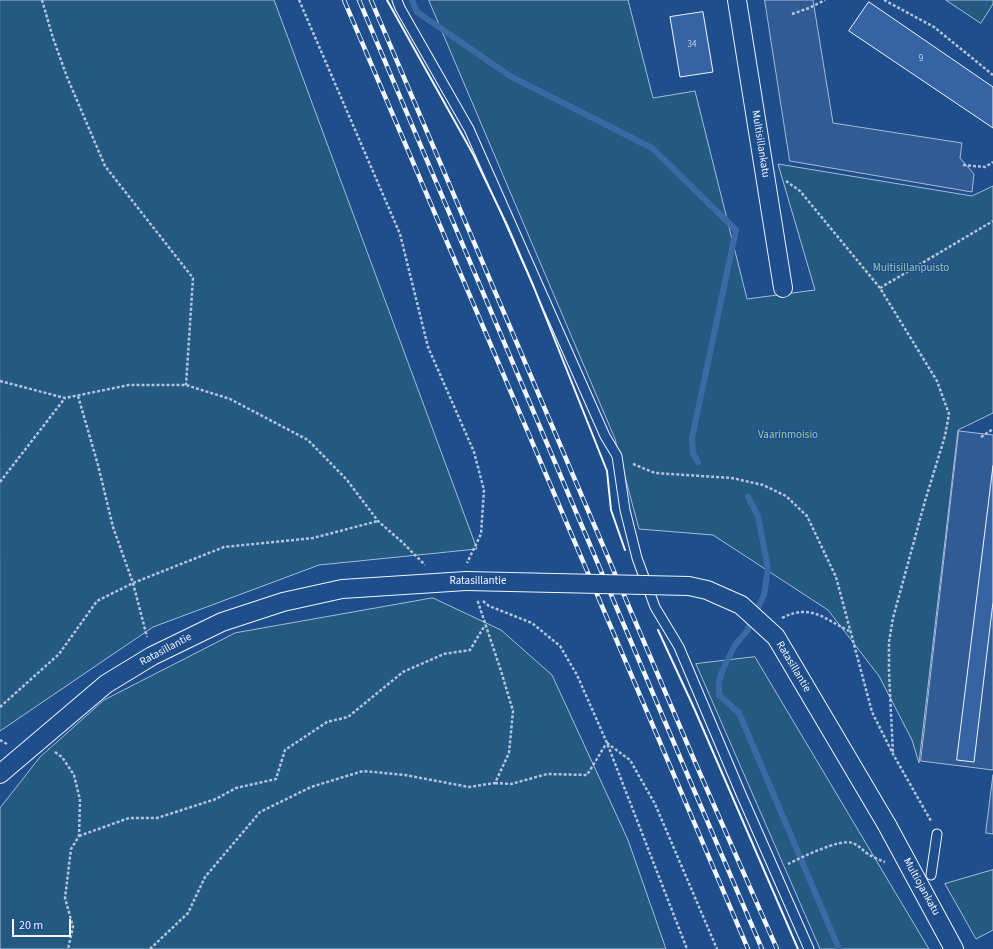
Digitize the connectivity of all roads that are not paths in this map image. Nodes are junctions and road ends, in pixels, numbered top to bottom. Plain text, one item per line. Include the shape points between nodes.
1 (397, 0) edge
2 (737, 0) edge
3 (783, 288) dead end
4 (0, 774) edge
5 (887, 825) joint
6 (937, 834) road end
7 (931, 875) dead end
8 (810, 949) edge
9 (954, 949) edge

1 - 8 lane via 469,129 602,429 617,456 627,517 655,607 679,647
2 - 3 street, Multisillankatu
4 - 5 street, Ratasillantie, bridge via 106,684 152,656 222,622 283,602 342,589 442,582 471,588 689,586 707,590 741,605 776,638
5 - 9 street, Multiojankatu
6 - 7 lane

